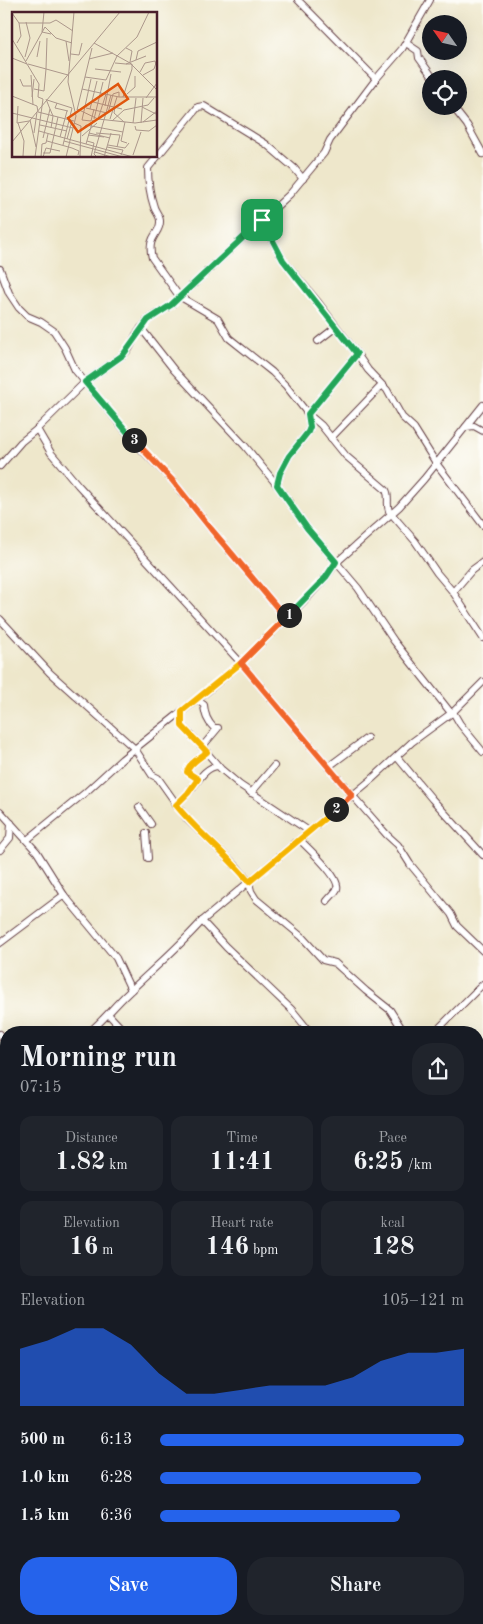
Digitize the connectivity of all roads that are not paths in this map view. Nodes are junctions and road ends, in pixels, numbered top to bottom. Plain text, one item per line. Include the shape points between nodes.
1 (298, 0) edge
2 (430, 0) edge
3 (406, 43) junction
4 (428, 70) edge
5 (376, 79) junction
6 (459, 115) edge
7 (483, 154) edge
8 (158, 156) edge
9 (156, 158) edge
10 (303, 178) junction
11 (262, 220) junction
12 (0, 269) edge
13 (179, 296) junction
14 (336, 327) junction
15 (141, 328) junction
16 (318, 341) dead end
17 (357, 354) junction
18 (85, 382) junction
19 (381, 386) junction
20 (483, 405) edge
21 (308, 414) junction
22 (466, 427) junction
23 (37, 429) junction
24 (483, 431) edge
25 (331, 438) junction
26 (436, 463) junction
27 (0, 466) edge
28 (277, 485) junction
29 (392, 514) junction
30 (483, 525) edge
31 (336, 562) junction
32 (483, 562) edge
33 (453, 592) junction
34 (286, 618) junction
35 (0, 619) edge
36 (483, 638) edge
37 (241, 663) junction
38 (483, 682) edge
39 (197, 700) junction
40 (182, 711) junction
41 (452, 713) junction
42 (367, 738) dead end
43 (135, 749) junction
44 (204, 749) junction
45 (483, 752) edge
46 (397, 756) junction
47 (218, 766) junction
48 (274, 766) dead end
49 (328, 767) junction
50 (198, 779) junction
51 (251, 793) junction
52 (352, 795) junction
53 (176, 805) junction
54 (139, 807) dead end
55 (0, 811) edge
56 (11, 823) junction
57 (151, 824) dead end
58 (309, 831) junction
59 (146, 833) dead end
60 (27, 840) junction
61 (300, 840) junction
62 (0, 850) edge
63 (483, 855) edge
64 (148, 858) dead end
65 (249, 882) junction
66 (64, 895) junction
67 (327, 901) dead end
68 (202, 921) junction
69 (0, 943) edge
70 (483, 952) edge
71 (483, 984) edge
72 (131, 990) junction
73 (109, 1015) junction
74 (96, 1026) edge
75 (119, 1026) edge
76 (305, 1026) edge
77 (400, 1026) edge
78 (441, 1026) edge

1 - 5 street
2 - 3 street
3 - 4 street via 418,51
3 - 5 street
5 - 10 street
6 - 7 street
8 - 10 street via 198,107 204,106 266,144
9 - 13 street via 148,168 148,176 160,221 150,250 156,265
10 - 11 street
11 - 13 street
11 - 14 street via 283,260
12 - 18 street via 19,308 54,331
13 - 15 street
13 - 21 street via 218,319 229,338 272,372
14 - 16 street
14 - 17 street
15 - 18 street via 123,355
15 - 28 street via 174,370
17 - 19 street
17 - 21 street
18 - 23 street
18 - 34 street via 139,447 172,480
19 - 25 street
19 - 26 street via 387,390 402,418 414,428
20 - 22 street
21 - 25 street
21 - 28 street via 308,432 289,456
22 - 24 street via 474,426
22 - 26 street
23 - 27 street
23 - 37 street via 51,453 78,485
25 - 29 street via 354,465 386,490 387,507
26 - 29 street
26 - 30 street
28 - 31 street
29 - 31 street
29 - 33 street
31 - 34 street via 326,577
31 - 41 street
32 - 33 street
33 - 36 street
34 - 37 street
35 - 43 street via 50,672
37 - 39 street
37 - 49 street
38 - 41 street
39 - 40 street
39 - 44 street via 204,705 205,717 211,725 218,728
40 - 43 street
40 - 44 street via 182,726
41 - 45 street
41 - 46 street
42 - 49 street
43 - 53 street
43 - 60 street
44 - 47 street
44 - 50 street via 187,770
46 - 52 street
46 - 63 street
47 - 50 street
47 - 51 street
48 - 51 street
49 - 52 street
50 - 53 street
51 - 58 street
52 - 58 street
52 - 70 street via 398,845 457,926
53 - 65 street
54 - 57 street
55 - 56 street
56 - 60 street
56 - 62 street via 10,838
58 - 61 street
59 - 64 street
60 - 66 street
61 - 65 street
61 - 67 street via 336,882 338,887
65 - 68 street
65 - 77 street via 256,899 324,960 335,963 390,1010
66 - 69 street
66 - 72 street via 116,958
68 - 72 street via 178,948
68 - 76 street
71 - 78 street
72 - 73 street
73 - 74 street
73 - 75 street

